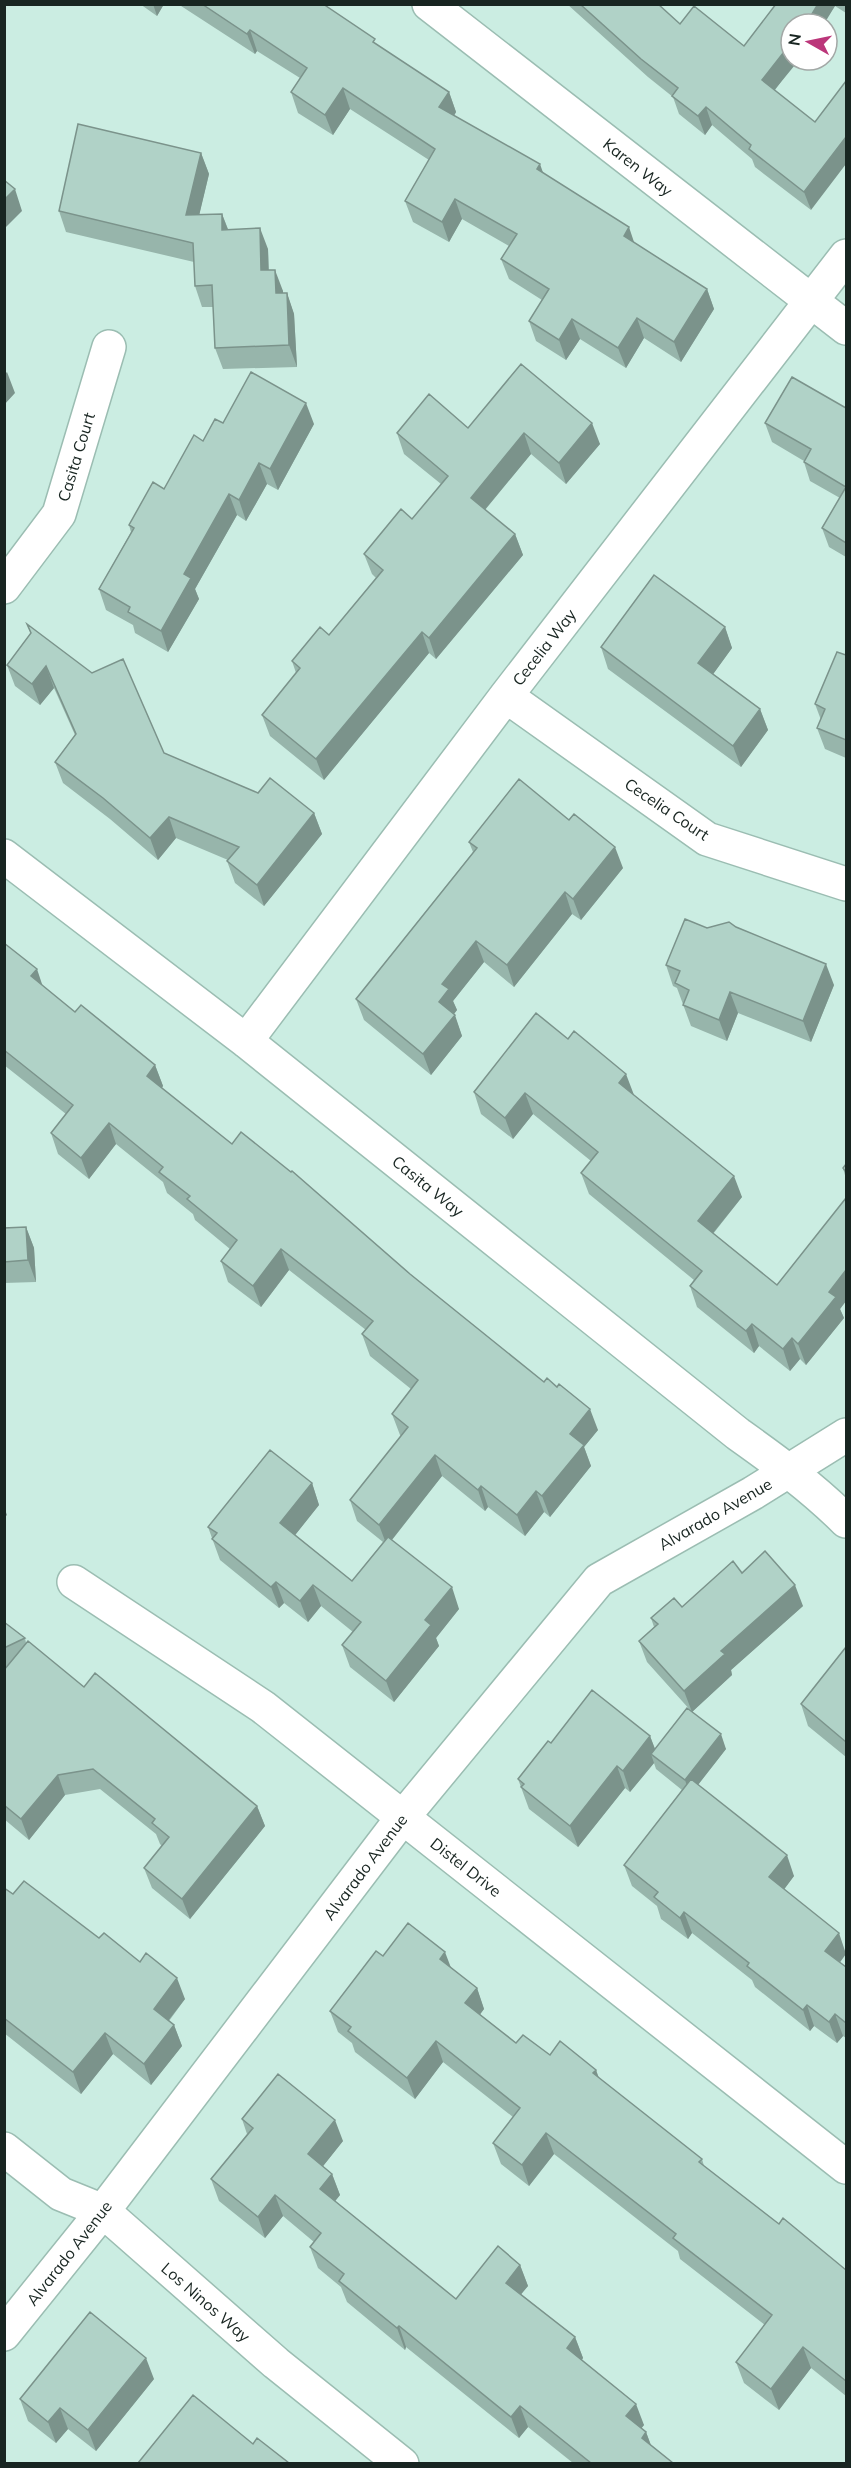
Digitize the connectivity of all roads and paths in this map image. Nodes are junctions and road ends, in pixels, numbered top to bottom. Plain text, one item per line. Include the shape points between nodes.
1 (429, 4) edge
2 (846, 256) edge
3 (811, 301) junction
4 (846, 328) edge
5 (110, 347) dead end
6 (4, 587) edge
7 (506, 696) junction
8 (4, 856) edge
9 (846, 884) edge
10 (246, 1041) junction
11 (846, 1435) edge
12 (789, 1470) junction
13 (846, 1521) edge
14 (74, 1582) dead end
15 (403, 1816) junction
16 (4, 2149) edge
17 (846, 2168) edge
18 (103, 2211) junction
19 (4, 2334) edge
20 (402, 2463) edge

1 - 3 street, Karen Way
2 - 3 street, Cecelia Way
3 - 4 street, Karen Way
3 - 7 street, Cecelia Way
5 - 6 street, Casita Court via 59,514
7 - 9 street, Cecelia Court via 706,839
7 - 10 street, Cecelia Way
8 - 10 street, Casita Way
10 - 12 street, Casita Way via 729,1427
11 - 12 street, Alvarado Avenue
12 - 13 street, Casita Way
12 - 15 street, Alvarado Avenue via 599,1580
14 - 15 street, Distel Drive via 264,1707
15 - 17 street, Distel Drive
15 - 18 street, Alvarado Avenue
16 - 18 street, Los Ninos Way via 61,2194
18 - 19 street, Alvarado Avenue
18 - 20 street, Los Ninos Way via 276,2363

